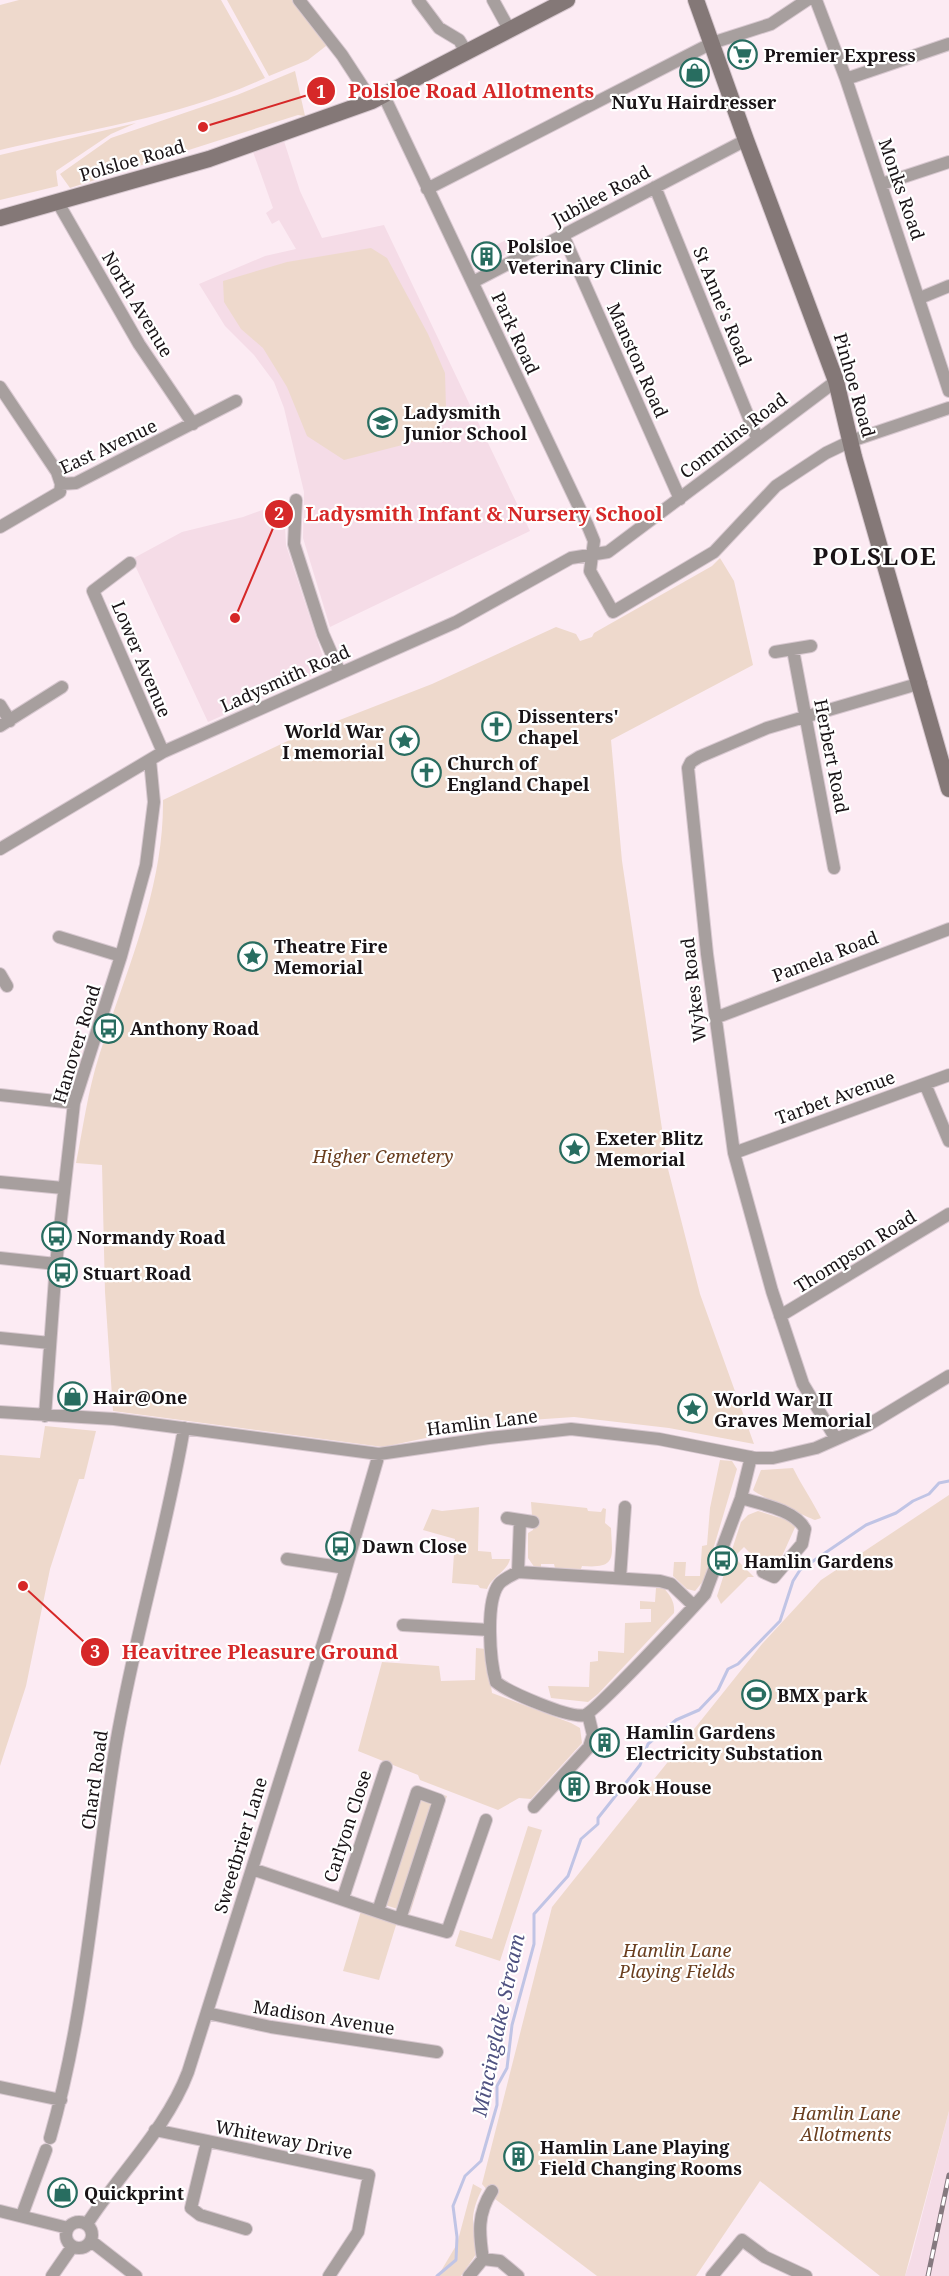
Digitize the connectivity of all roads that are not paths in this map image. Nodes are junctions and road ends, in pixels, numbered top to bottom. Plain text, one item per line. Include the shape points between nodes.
1 (299, 0) edge
2 (418, 0) edge
3 (493, 0) edge
4 (567, 0) edge
5 (696, 0) edge
6 (807, 0) edge
7 (816, 0) edge
8 (510, 31) junction
9 (712, 43) junction
10 (949, 44) edge
11 (467, 53) junction
12 (846, 79) junction
13 (378, 98) junction
14 (746, 140) junction
15 (949, 162) edge
16 (882, 184) junction
17 (655, 188) junction
18 (427, 189) junction
19 (57, 201) junction
20 (0, 218) edge
21 (564, 235) junction
22 (472, 282) junction
23 (949, 286) edge
24 (920, 298) junction
25 (836, 381) junction
26 (0, 387) edge
27 (949, 391) edge
28 (236, 401) dead end
29 (949, 408) edge
30 (193, 424) junction
31 (757, 438) junction
32 (851, 441) junction
33 (62, 484) junction
34 (680, 499) junction
35 (296, 500) dead end
36 (0, 527) edge
37 (592, 554) junction
38 (130, 562) dead end
39 (811, 646) dead end
40 (793, 650) junction
41 (775, 652) dead end
42 (340, 673) junction
43 (921, 684) junction
44 (62, 687) dead end
45 (0, 705) edge
46 (806, 715) junction
47 (5, 724) edge
48 (163, 752) junction
49 (150, 760) junction
50 (949, 789) edge
51 (0, 849) edge
52 (834, 868) dead end
53 (949, 929) edge
54 (59, 937) dead end
55 (122, 956) junction
56 (0, 974) edge
57 (7, 986) dead end
58 (715, 1018) junction
59 (949, 1075) edge
60 (925, 1084) junction
61 (0, 1095) edge
62 (74, 1103) junction
63 (949, 1142) edge
64 (734, 1153) junction
65 (0, 1182) edge
66 (63, 1188) junction
67 (949, 1214) edge
68 (0, 1258) edge
69 (56, 1264) junction
70 (780, 1316) junction
71 (0, 1338) edge
72 (50, 1342) junction
73 (949, 1376) edge
74 (0, 1412) edge
75 (45, 1416) junction
76 (184, 1428) junction
77 (836, 1439) junction
78 (379, 1454) junction
79 (751, 1457) junction
80 (741, 1498) junction
81 (625, 1507) dead end
82 (507, 1518) dead end
83 (287, 1559) dead end
84 (346, 1568) junction
85 (518, 1572) junction
86 (763, 1572) dead end
87 (620, 1578) junction
88 (694, 1606) junction
89 (403, 1625) dead end
90 (490, 1630) junction
91 (588, 1714) junction
92 (386, 1767) dead end
93 (534, 1807) dead end
94 (486, 1820) dead end
95 (252, 1869) junction
96 (343, 1898) junction
97 (378, 1911) junction
98 (400, 1919) junction
99 (207, 2013) junction
100 (437, 2052) dead end
101 (0, 2087) edge
102 (61, 2100) junction
103 (154, 2130) junction
104 (207, 2142) junction
105 (492, 2191) dead end
106 (0, 2211) edge
107 (22, 2215) junction
108 (87, 2224) junction
109 (68, 2228) junction
110 (246, 2229) dead end
111 (91, 2241) junction
112 (72, 2247) junction
113 (483, 2259) junction
114 (52, 2276) edge
115 (136, 2276) edge
116 (329, 2276) edge
117 (469, 2276) edge
118 (518, 2276) edge
119 (712, 2276) edge
120 (806, 2276) edge

1 - 13 street, Park Road
2 - 11 street via 439,28 459,40
3 - 8 street
4 - 8 main road, Polsloe Road
5 - 9 main road, Pinhoe Road
6 - 9 street via 771,24
7 - 12 street, Monks Road
8 - 11 main road, Polsloe Road
9 - 14 main road, Pinhoe Road
9 - 18 street
10 - 12 street
11 - 13 main road, Polsloe Road
12 - 16 street, Monks Road
13 - 18 street, Park Road
13 - 19 main road, Polsloe Road via 209,159
14 - 17 street, Jubilee Road
14 - 25 main road, Pinhoe Road
15 - 16 street
16 - 24 street, Monks Road
17 - 21 street, Jubilee Road
17 - 31 street, St Anne's Road
18 - 22 street, Park Road
19 - 20 main road, Polsloe Road
19 - 30 street, North Avenue via 139,344
21 - 22 street, Jubilee Road
21 - 34 street, Manston Road
22 - 37 street, Park Road via 587,524 594,541
23 - 24 street
24 - 27 street, Monks Road
25 - 31 street, Commins Road
25 - 32 main road, Pinhoe Road
26 - 33 street
28 - 30 street, East Avenue
29 - 32 street
30 - 33 street, East Avenue via 76,483
31 - 34 street, Commins Road
32 - 37 street, Park Road via 776,486 714,552 613,612 590,571
32 - 43 main road, Pinhoe Road
33 - 36 street, East Avenue via 60,492
34 - 37 street, Commins Road via 608,552
35 - 42 street via 294,544
37 - 42 street, Ladysmith Road via 571,558 456,622
38 - 48 street, Lower Avenue via 93,591
39 - 40 street
40 - 41 street
40 - 46 street, Herbert Road
42 - 48 street, Ladysmith Road
43 - 46 street, Wykes Road
43 - 50 main road, Pinhoe Road
44 - 47 street
45 - 47 street
46 - 52 street, Herbert Road
46 - 58 street, Wykes Road via 755,732 689,764
48 - 49 street, Ladysmith Road
49 - 51 street, Ladysmith Road
49 - 55 street, Hanover Road via 153,821
53 - 58 street, Pamela Road
54 - 55 street
55 - 62 street, Hanover Road
56 - 57 street
58 - 64 street, Wykes Road
59 - 60 street, Tarbet Avenue
60 - 63 street
60 - 64 street, Tarbet Avenue
61 - 62 street
62 - 66 street, Hanover Road
64 - 70 street, Wykes Road
65 - 66 street
66 - 69 street, Hanover Road
67 - 70 street, Thompson Road
68 - 69 street
69 - 72 street, Hanover Road
70 - 77 street, Wykes Road via 803,1384
71 - 72 street
72 - 75 street, Hanover Road
73 - 77 street, Hamlin Lane via 868,1425
74 - 75 street, Hamlin Lane
75 - 76 street, Hamlin Lane
76 - 78 street, Hamlin Lane
76 - 102 street, Chard Road via 116,1743 80,1997
77 - 79 street, Hamlin Lane via 787,1456
78 - 79 street, Hamlin Lane via 571,1429 659,1439
78 - 84 street, Sweetbrier Lane
79 - 80 street
80 - 86 street via 790,1515 806,1528 802,1544 774,1577
80 - 88 street via 705,1594
81 - 87 street
82 - 85 street via 527,1521
83 - 84 street
84 - 95 street, Sweetbrier Lane
85 - 87 street
85 - 90 street via 500,1583 495,1592
87 - 88 street via 671,1584
88 - 91 street
89 - 90 street
90 - 91 street via 496,1682 506,1690 574,1715
91 - 93 street via 593,1735 589,1747
92 - 96 street, Carlyon Close
94 - 98 street via 447,1932
95 - 96 street
95 - 99 street, Sweetbrier Lane
96 - 97 street
97 - 98 street
97 - 98 street via 417,1792 439,1800
99 - 100 street, Madison Avenue via 271,2027
99 - 103 street, Sweetbrier Lane via 178,2097
101 - 102 street
102 - 107 street, Chard Road
103 - 104 street, Whiteway Drive
103 - 108 street, Sweetbrier Lane
104 - 110 street via 191,2208
104 - 116 street, Whiteway Drive via 369,2175 358,2232
105 - 113 street via 480,2215
106 - 107 street
107 - 109 street
108 - 109 street via 75,2222
108 - 111 street via 92,2232
109 - 112 street via 66,2236
111 - 112 street via 85,2247
111 - 115 street
112 - 114 street
113 - 117 street
113 - 118 street via 500,2261
119 - 120 street via 742,2240 765,2257

